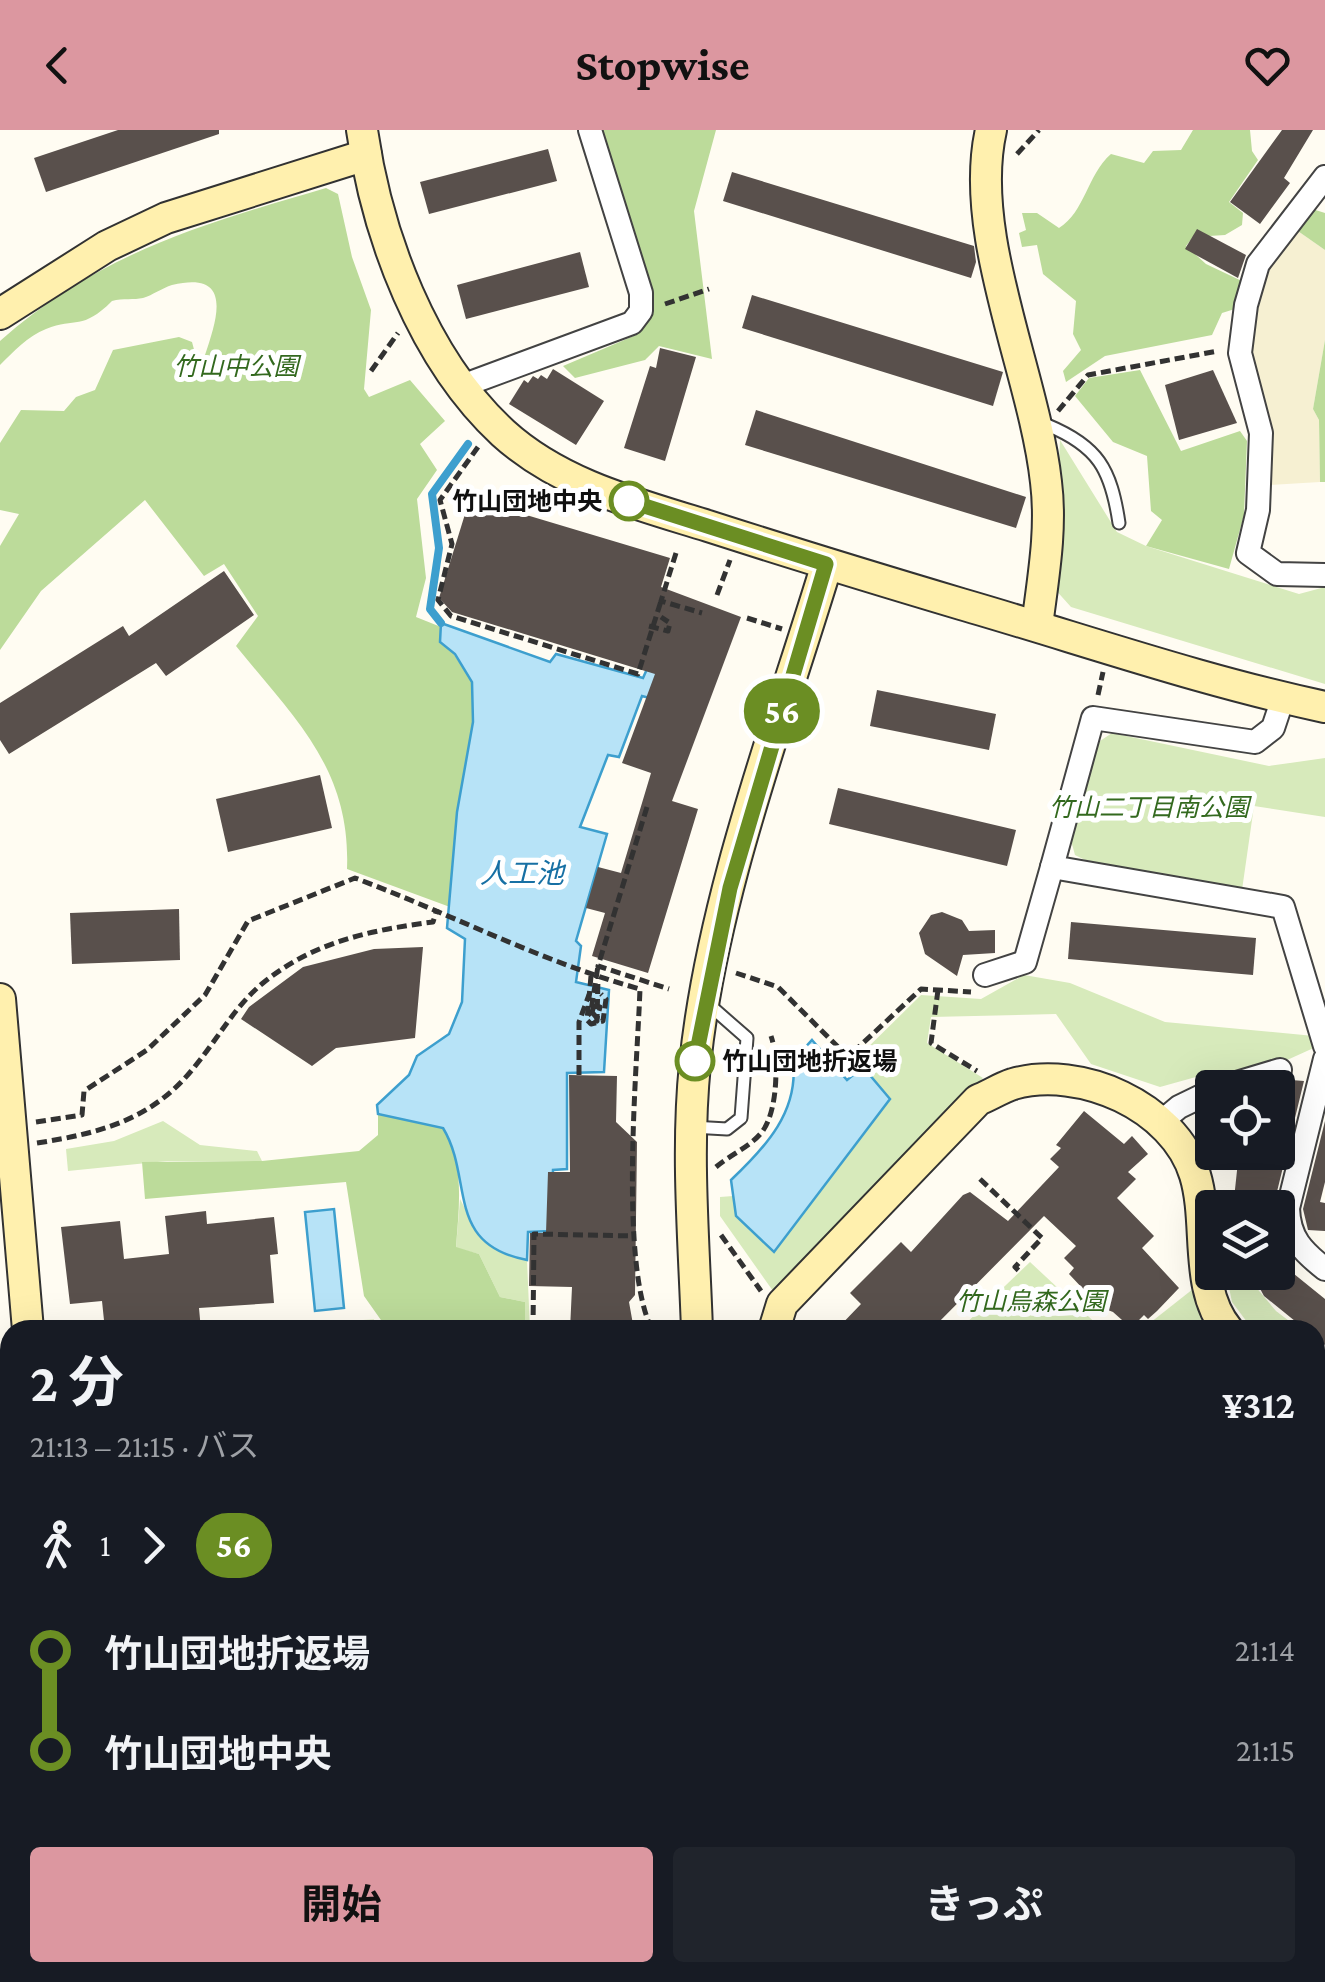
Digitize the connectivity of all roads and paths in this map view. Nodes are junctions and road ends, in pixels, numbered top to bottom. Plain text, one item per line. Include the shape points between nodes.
1 (590, 130) edge
2 (991, 130) edge
3 (364, 143) edge
4 (1325, 177) edge
5 (709, 289) dead end
6 (641, 312) junction
7 (0, 314) edge
8 (400, 332) dead end
9 (1241, 346) junction
10 (371, 371) dead end
11 (462, 386) junction
12 (1072, 395) dead end
13 (1038, 430) junction
14 (483, 441) dead end
15 (1119, 523) dead end
16 (676, 553) dead end
17 (730, 560) dead end
18 (826, 564) junction
19 (1325, 575) edge
20 (717, 595) dead end
21 (662, 601) junction
22 (702, 613) dead end
23 (746, 618) dead end
24 (1038, 626) junction
25 (784, 630) dead end
26 (1105, 665) dead end
27 (1283, 698) junction
28 (1325, 707) edge
29 (1092, 718) junction
30 (647, 807) dead end
31 (1052, 868) junction
32 (437, 909) junction
33 (598, 966) junction
34 (734, 972) dead end
35 (991, 973) joint
36 (591, 976) junction
37 (669, 988) dead end
38 (938, 990) junction
39 (599, 995) junction
40 (0, 999) edge
41 (704, 1001) junction
42 (597, 1006) junction
43 (771, 1036) dead end
44 (1321, 1056) edge
45 (578, 1076) dead end
46 (1003, 1088) junction
47 (1195, 1099) edge
48 (1318, 1113) edge
49 (1161, 1122) junction
50 (691, 1128) junction
51 (19, 1146) junction
52 (712, 1171) dead end
53 (980, 1179) dead end
54 (712, 1222) dead end
55 (636, 1236) junction
56 (1325, 1269) edge
57 (1020, 1272) dead end
58 (763, 1294) dead end
59 (28, 1320) edge
60 (532, 1320) edge
61 (647, 1320) edge
62 (697, 1320) edge
63 (777, 1320) edge
64 (1223, 1320) edge

1 - 6 street via 642,292
2 - 13 street via 991,232
3 - 7 street via 166,218 107,246
3 - 11 street via 404,279
4 - 9 street via 1258,264
5 - 6 path
6 - 11 street via 632,324
8 - 10 path
9 - 12 path via 1088,375
9 - 19 street via 1261,433 1258,510 1248,553 1277,574
11 - 18 street via 506,436 576,481
13 - 15 lane via 1046,425 1078,438 1106,468
13 - 24 street via 1048,535
14 - 21 path via 440,500 452,544 438,600 451,616 638,674
16 - 21 path
17 - 20 path
18 - 24 street
18 - 41 street via 730,888
21 - 22 path
23 - 25 path
24 - 27 street
26 - 29 path
27 - 28 street
27 - 29 street via 1273,728 1255,742
29 - 31 street
30 - 33 path
31 - 35 street via 1025,962
31 - 44 street via 1283,907
32 - 36 path
32 - 51 path via 433,922 339,940 292,962 239,1006 195,1068 158,1105 129,1122
32 - 51 path via 355,878 248,921 205,995 148,1050 84,1091 82,1115 25,1123
33 - 37 path
33 - 42 path, bridge via 597,1018
34 - 38 path via 778,987 848,1057 921,988
35 - 38 path via 983,993
36 - 39 path, bridge
36 - 39 path, bridge via 591,1024 604,1021 606,999
36 - 55 path via 640,990
38 - 46 path via 931,1043
39 - 42 path, bridge
39 - 42 path via 597,1021 591,1015
39 - 45 path, bridge via 590,992 579,1022
40 - 51 street
41 - 50 street
41 - 50 lane via 746,1038 741,1118 727,1129
43 - 52 path via 777,1054 768,1120 761,1134
44 - 48 street
46 - 49 street via 1073,1080 1113,1092
46 - 63 street via 978,1100 782,1304
47 - 49 street
48 - 56 street via 1288,1208 1297,1246
49 - 64 street via 1180,1141 1194,1172 1208,1286
50 - 62 street
51 - 59 street
53 - 57 path via 1042,1238 1015,1268
54 - 58 path
55 - 60 path via 534,1234
55 - 61 path via 640,1304

